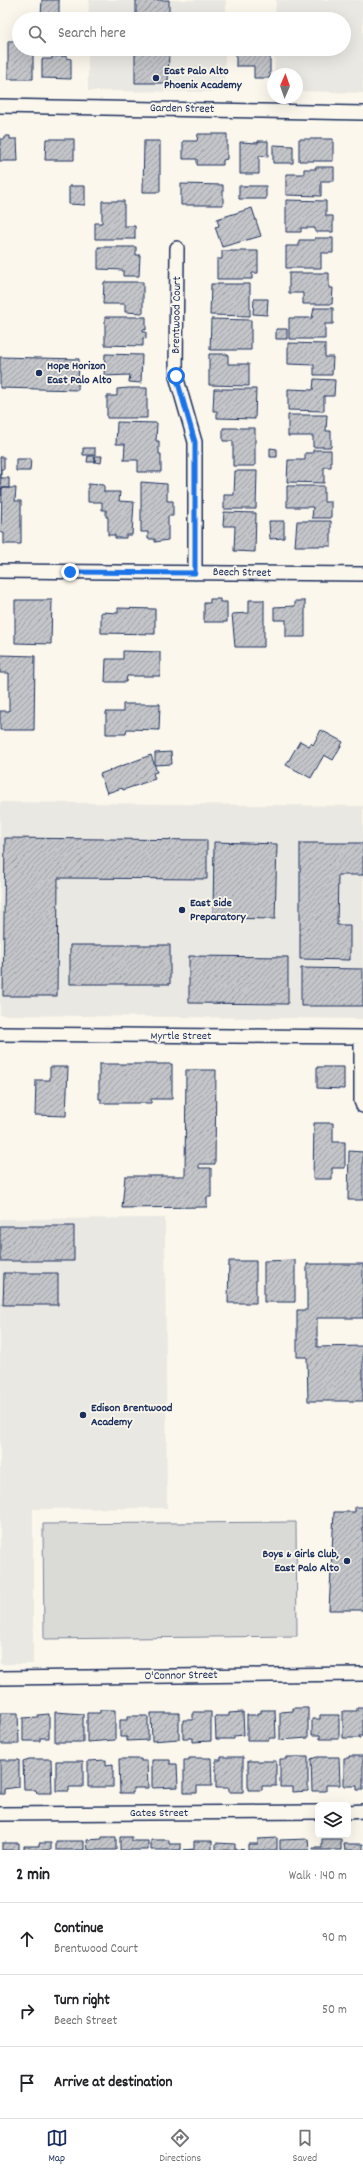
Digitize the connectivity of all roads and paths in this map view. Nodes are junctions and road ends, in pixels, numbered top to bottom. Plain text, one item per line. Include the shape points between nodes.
1 (0, 106) edge
2 (363, 113) edge
3 (177, 248) dead end
4 (0, 571) edge
5 (195, 573) junction
6 (363, 574) edge
7 (0, 1034) edge
8 (362, 1037) edge
9 (363, 1106) edge
10 (363, 1674) edge
11 (0, 1678) edge
12 (315, 1812) edge
13 (351, 1812) edge
14 (363, 1812) edge
15 (0, 1814) edge

1 - 2 street, Garden Street
3 - 5 street, Brentwood Court via 176,376 195,442
4 - 5 street, Beech Street
5 - 6 street, Beech Street
7 - 8 street, Myrtle Street
8 - 9 street
10 - 11 street, O'Connor Street
12 - 15 street, Gates Street
13 - 14 street

